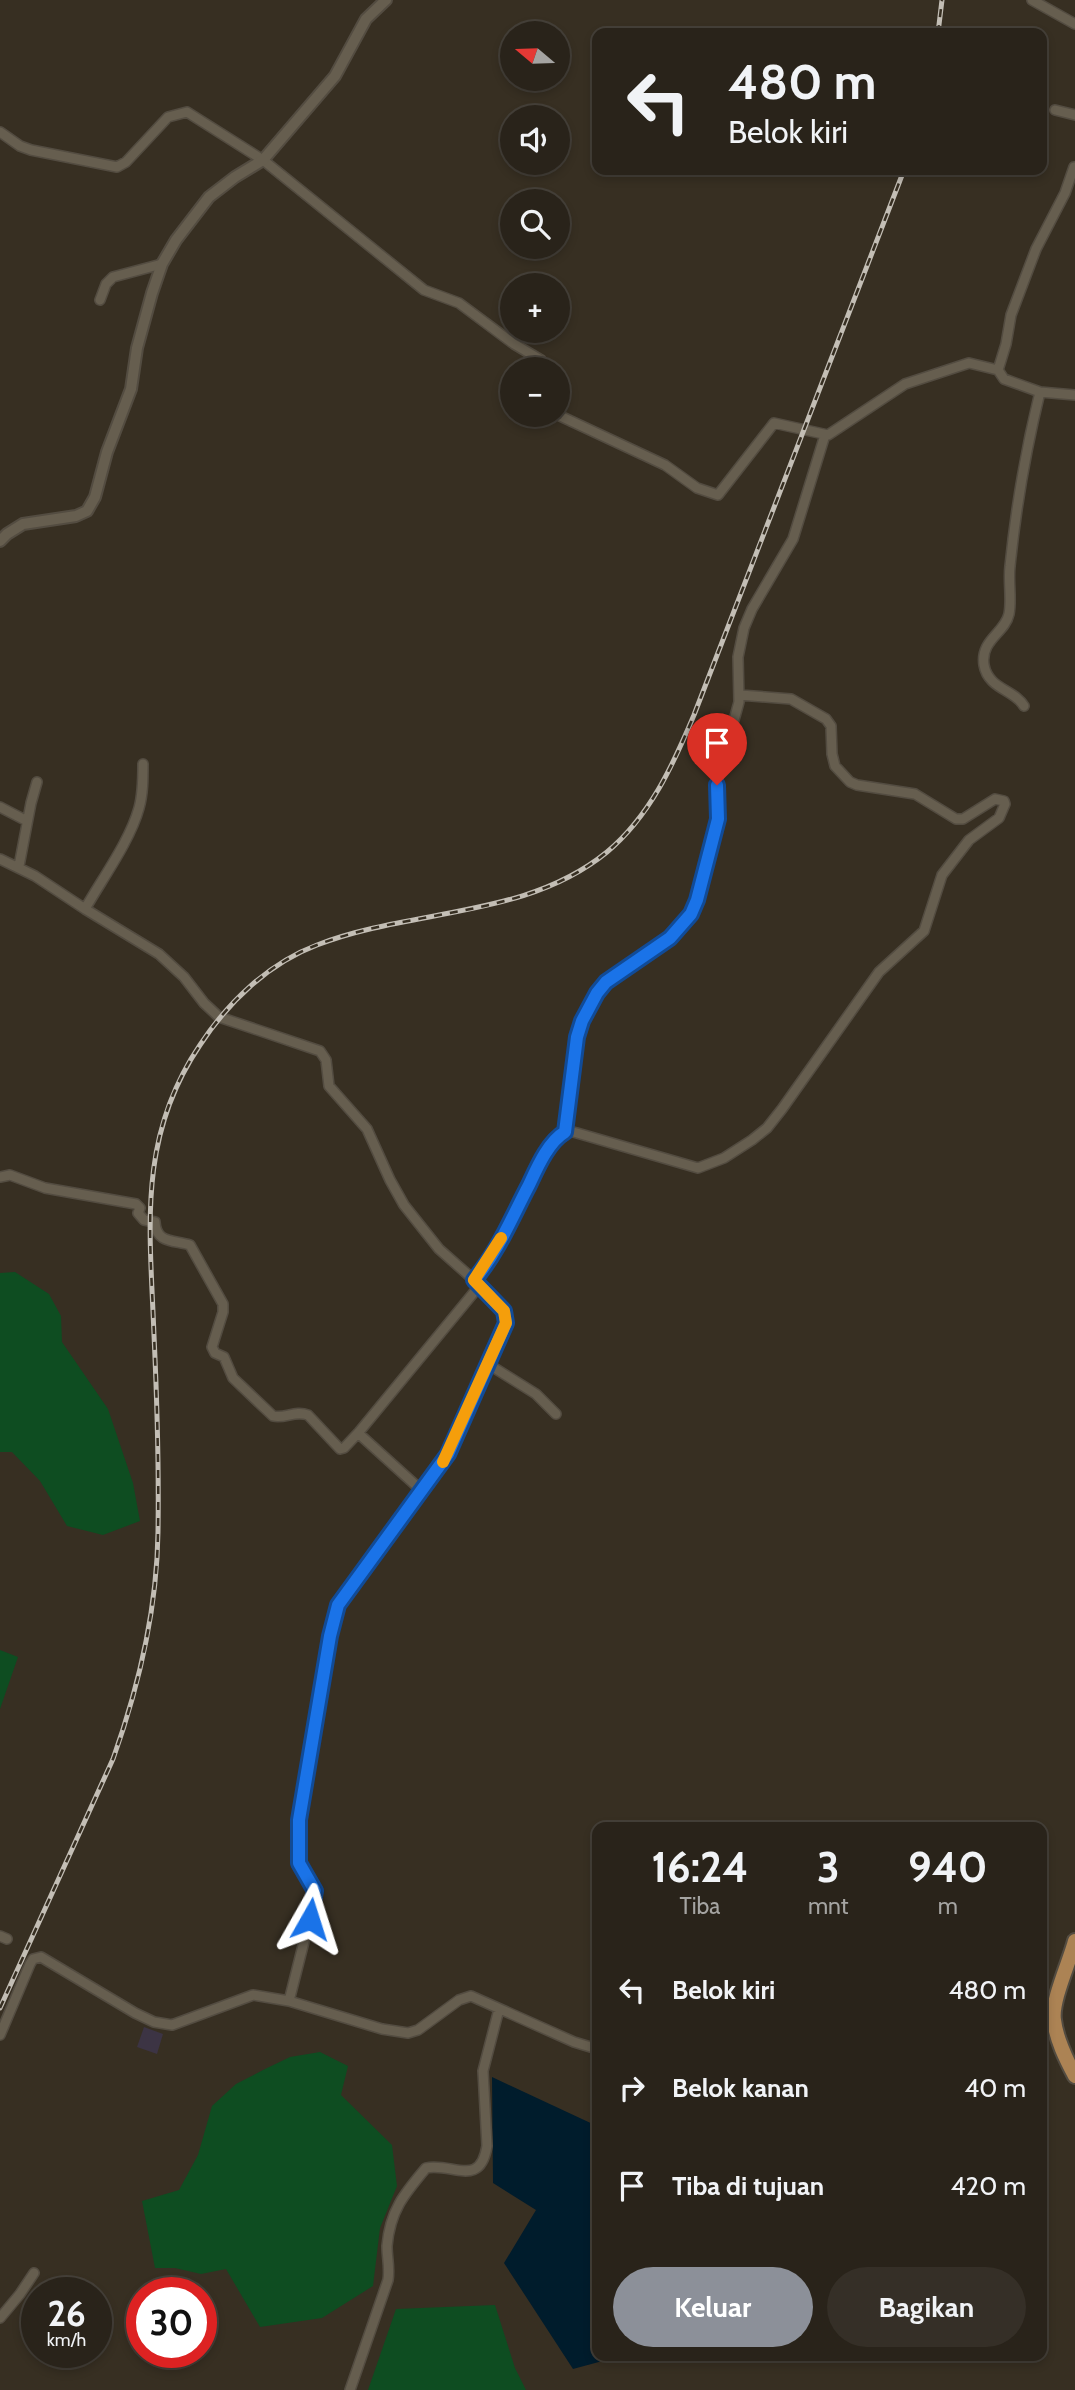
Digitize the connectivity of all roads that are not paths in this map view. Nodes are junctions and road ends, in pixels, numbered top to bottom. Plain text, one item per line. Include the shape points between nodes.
1 (386, 0) edge
2 (1032, 0) edge
3 (1075, 24) edge
4 (1055, 110) dead end
5 (1075, 115) edge
6 (0, 132) edge
7 (263, 160) junction
8 (1074, 167) edge
9 (162, 264) junction
10 (100, 300) dead end
11 (536, 357) edge
12 (998, 370) junction
13 (1040, 392) junction
14 (1075, 395) edge
15 (570, 421) edge
16 (825, 435) junction
17 (0, 541) edge
18 (740, 695) junction
19 (1024, 706) dead end
20 (144, 764) dead end
21 (37, 782) dead end
22 (0, 807) edge
23 (27, 821) junction
24 (0, 859) edge
25 (19, 866) junction
26 (85, 909) junction
27 (565, 1132) junction
28 (0, 1177) edge
29 (477, 1282) junction
30 (488, 1364) junction
31 (556, 1414) dead end
32 (358, 1433) junction
33 (421, 1490) junction
34 (1075, 1941) edge
35 (289, 2001) junction
36 (499, 2009) junction
37 (1048, 2015) edge
38 (0, 2035) edge
39 (592, 2047) edge
40 (1075, 2076) edge
41 (34, 2273) dead end
42 (0, 2318) edge
43 (350, 2390) edge

1 - 7 street via 366,19 335,76
2 - 3 street
4 - 5 street
6 - 7 street via 31,150 117,167 168,117 187,112
7 - 9 street via 209,197
7 - 11 street via 425,290 459,303
8 - 12 street via 1011,315
9 - 10 street via 113,277
9 - 17 street via 144,318 131,389 92,504 76,516 23,524
12 - 13 street via 1004,379
12 - 16 street via 969,363 905,384
13 - 14 street
13 - 19 street via 1011,560 1009,617 984,656 992,681
15 - 16 street via 665,465 714,495 724,491 774,423
16 - 18 street via 793,539 744,628 738,657
18 - 27 street via 718,778 718,819 697,900 670,938 606,982 588,1007 577,1037
18 - 27 street via 792,699 825,719 831,726 835,766 850,782 915,794 956,819 995,799 1004,801 1002,813 969,839 942,875 924,931 879,972 782,1109 741,1148 698,1168
20 - 26 street via 135,820
21 - 23 street
22 - 23 street
23 - 25 street
24 - 25 street
25 - 26 street
26 - 29 street via 159,954 219,1017 320,1051 326,1060 329,1086 367,1129 404,1205 439,1249
27 - 29 street via 536,1170
28 - 32 street via 10,1175 45,1188 136,1204 144,1220 155,1222 159,1236 194,1249 223,1304 212,1346 233,1378 274,1416 308,1415 338,1448 344,1448
29 - 30 street via 504,1311 506,1323
29 - 32 street
30 - 31 street via 536,1394
30 - 33 street via 448,1454
32 - 33 street
33 - 35 street via 344,1594 333,1621 297,1844 299,1863 315,1891 314,1902
34 - 37 main road
35 - 36 street via 408,2034 464,1997
35 - 38 street via 246,1996 163,2025 37,1957
36 - 39 street
36 - 43 street via 483,2071 485,2156 470,2171 426,2168 398,2203 387,2247 388,2280
37 - 40 main road
41 - 42 street

